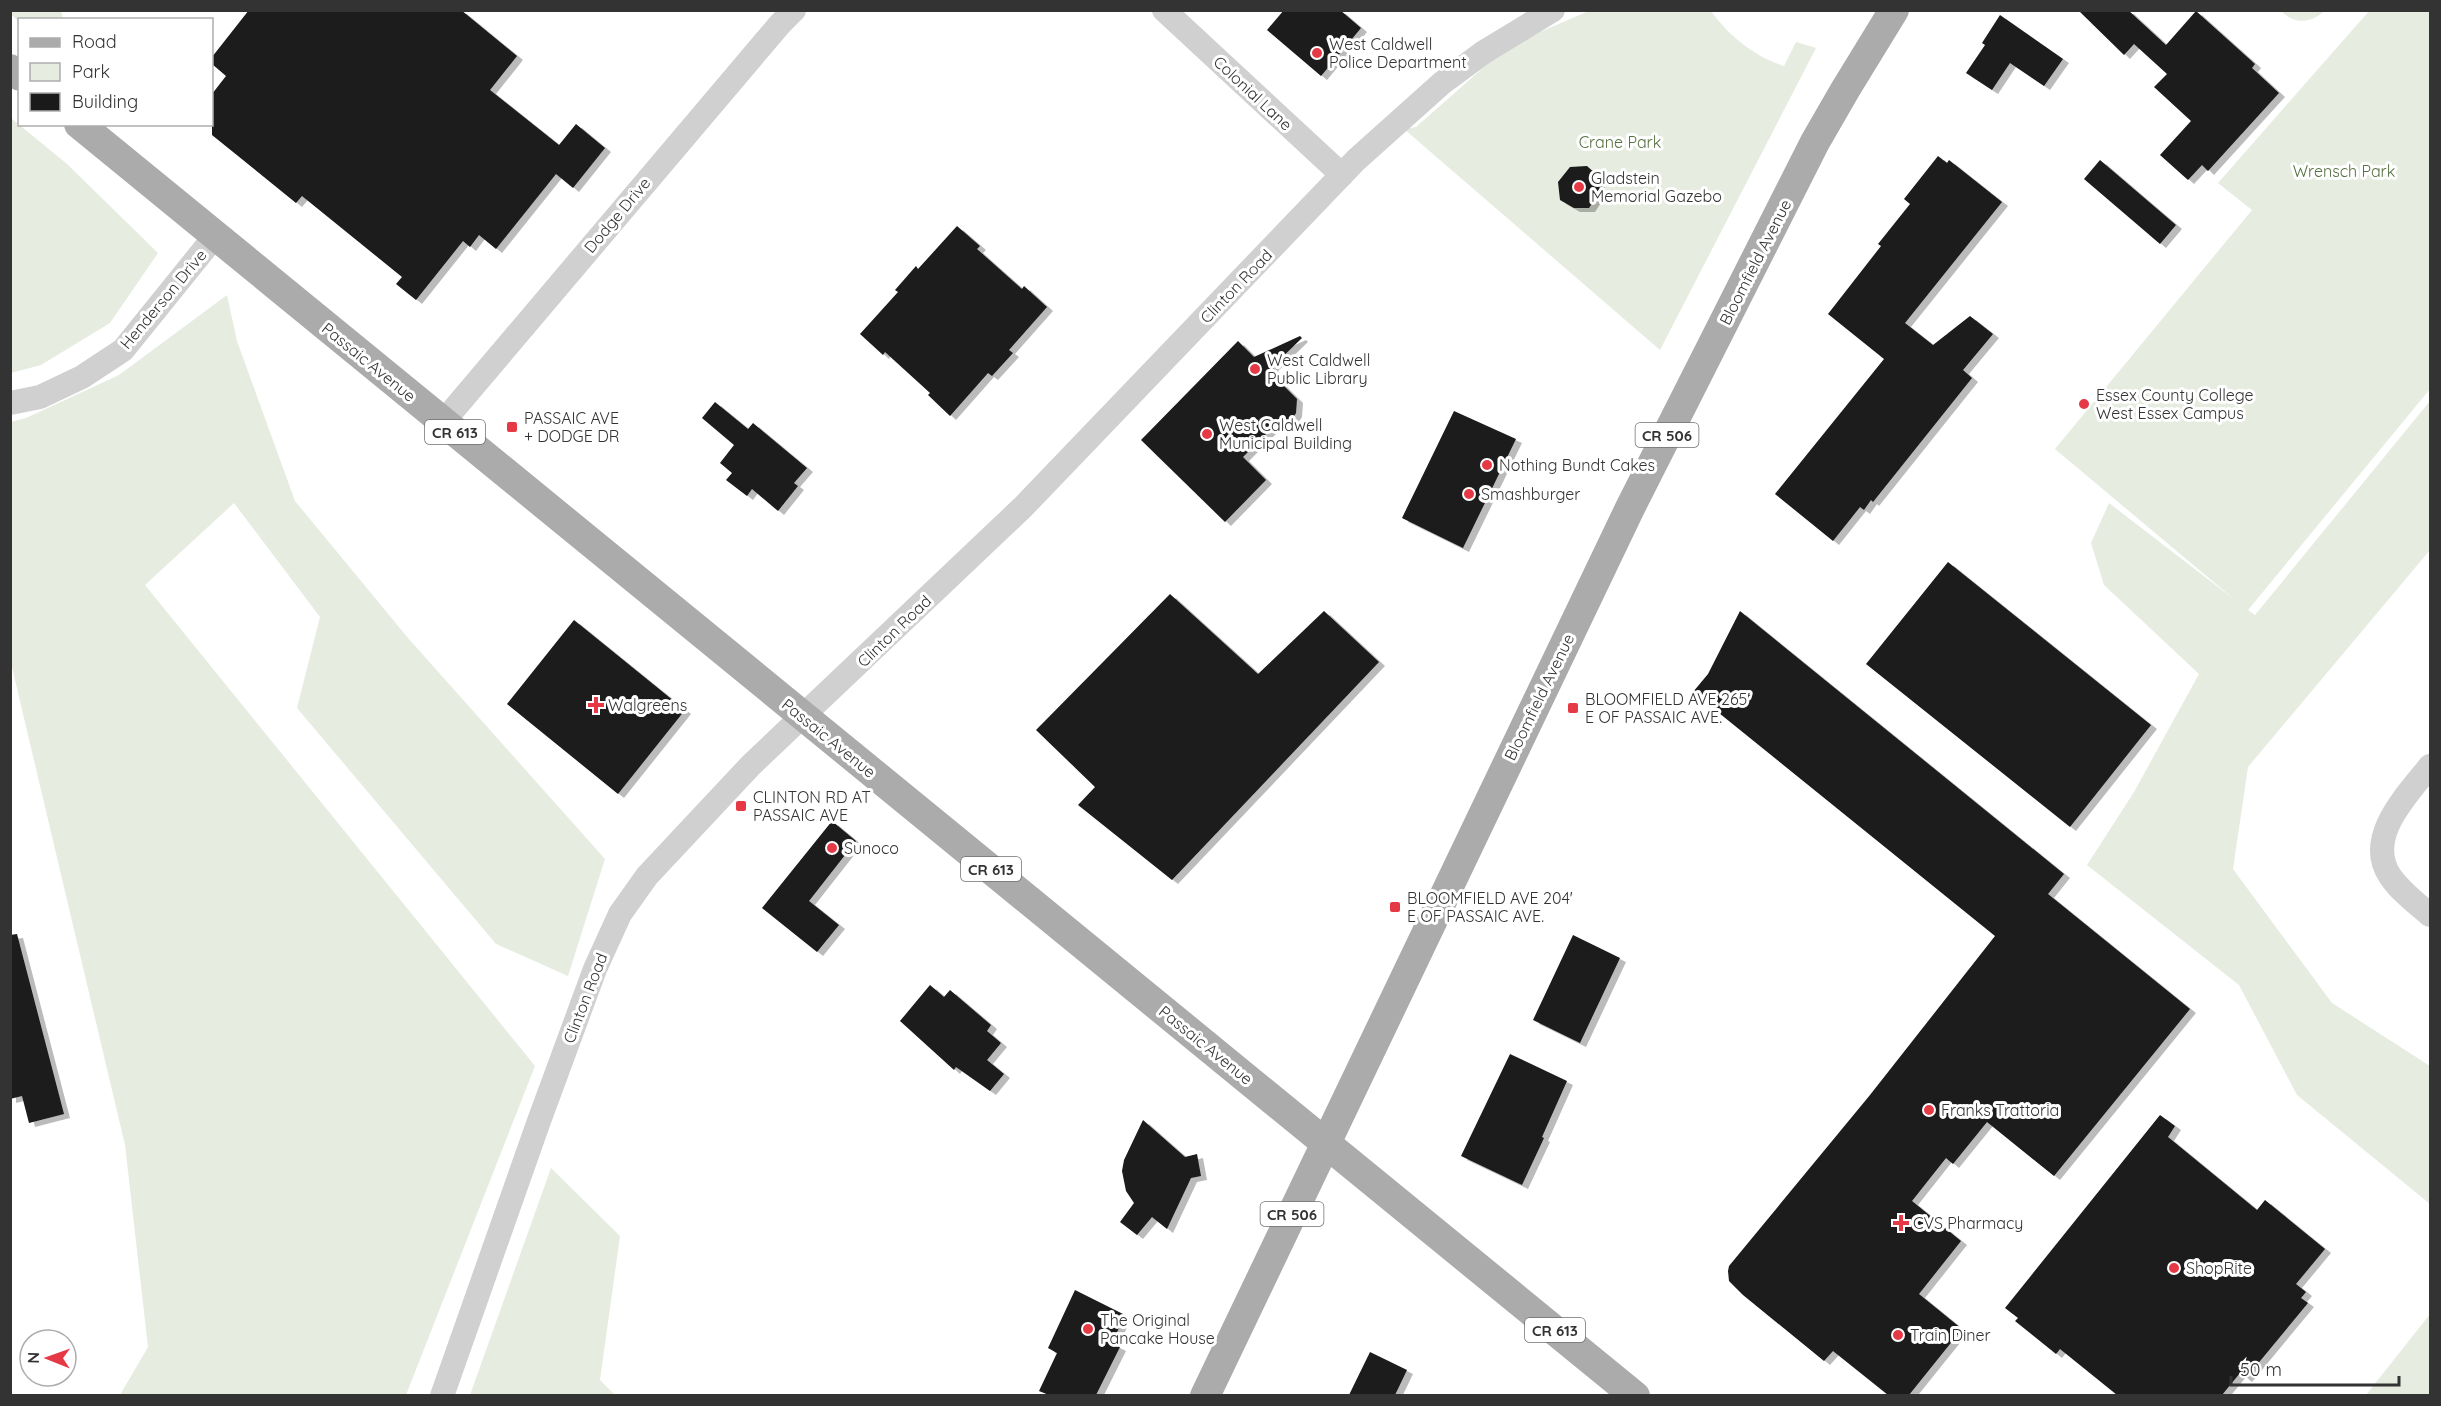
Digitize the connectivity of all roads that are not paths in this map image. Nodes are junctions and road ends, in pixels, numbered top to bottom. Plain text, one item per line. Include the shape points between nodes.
1 (794, 10) edge
2 (1164, 10) edge
3 (1553, 10) edge
4 (1894, 10) edge
5 (81, 126) edge
6 (1342, 175) junction
7 (215, 236) junction
8 (10, 403) edge
9 (443, 422) junction
10 (804, 717) junction
11 (2430, 766) edge
12 (2430, 915) edge
13 (1326, 1143) junction
14 (442, 1395) edge
15 (1205, 1395) edge
16 (1635, 1395) edge

1 - 9 street, Dodge Drive
2 - 6 street, Colonial Lane
3 - 6 street, Clinton Road via 1442,83
4 - 13 main road, Bloomfield Avenue / CR 506 via 1815,142 1630,508
5 - 7 main road, Passaic Avenue / CR 613
6 - 10 street, Clinton Road via 1023,507
7 - 8 street, Henderson Drive via 123,350 82,377 40,396
7 - 9 main road, Passaic Avenue / CR 613
9 - 10 main road, Passaic Avenue / CR 613
10 - 13 main road, Passaic Avenue / CR 613
10 - 14 street, Clinton Road via 692,827 647,876 620,914 538,1121
11 - 12 street via 2394,812 2383,846 2390,877
13 - 15 main road, Bloomfield Avenue / CR 506
13 - 16 main road, Passaic Avenue / CR 613

